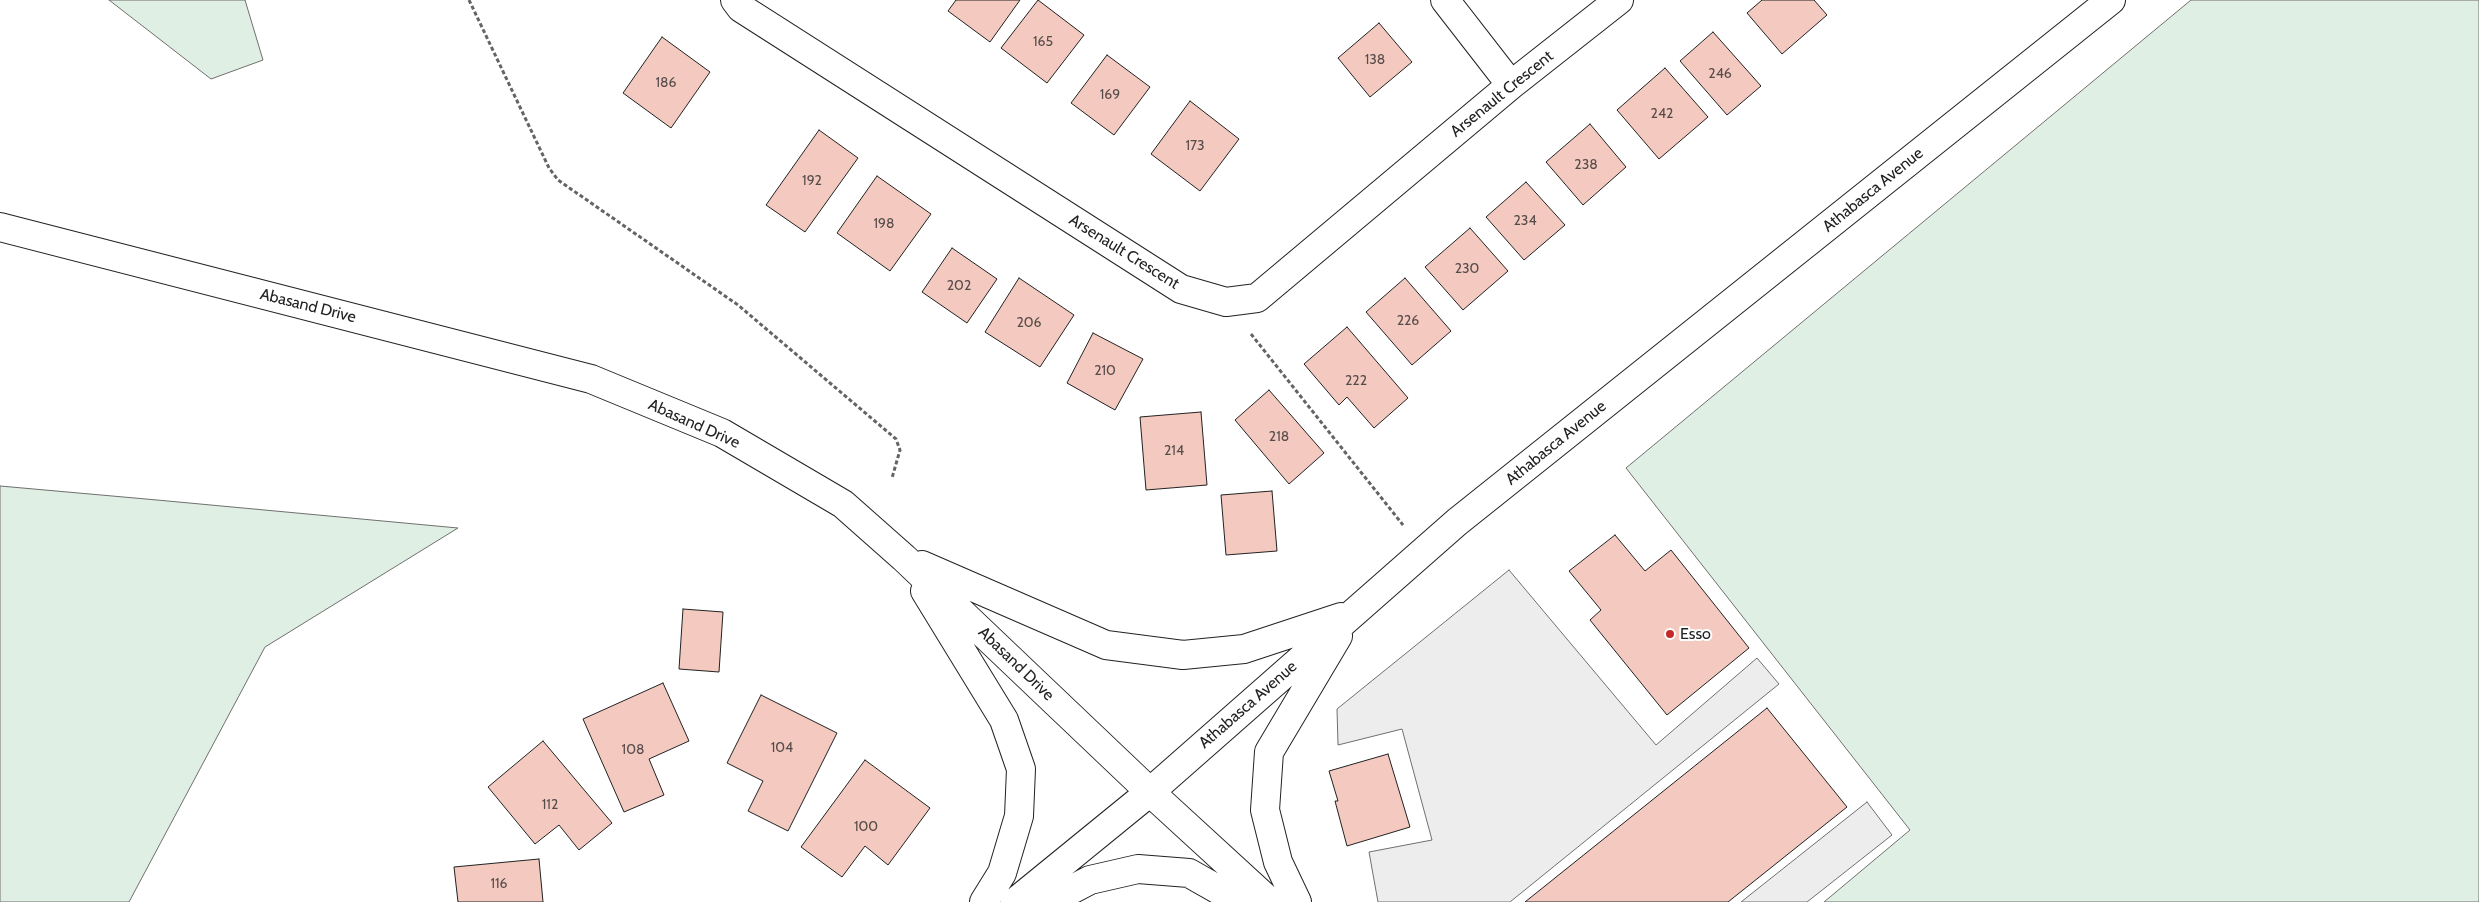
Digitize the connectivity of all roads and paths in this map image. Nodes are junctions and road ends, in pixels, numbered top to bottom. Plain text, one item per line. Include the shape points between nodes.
1 (469, 0) edge
2 (735, 0) edge
3 (1445, 0) edge
4 (1619, 0) edge
5 (2111, 0) edge
6 (1511, 85) junction
7 (0, 227) edge
8 (1226, 302) junction
9 (892, 478) dead end
10 (1424, 551) junction
11 (904, 558) junction
12 (1352, 614) junction
13 (1150, 792) junction
14 (984, 902) edge
15 (1015, 902) edge
16 (1048, 902) edge
17 (1240, 902) edge
18 (1270, 902) edge
19 (1297, 902) edge

1 - 9 path via 549,168 558,180 738,304 896,439 900,450
2 - 8 street, Arsenault Crescent via 741,8 1181,289
3 - 6 street
4 - 6 street, Arsenault Crescent
5 - 10 street, Athabasca Avenue
6 - 8 street, Arsenault Crescent via 1257,298
7 - 11 street, Abasand Drive via 591,379 722,433 843,504
8 - 10 path
10 - 12 street, Athabasca Avenue
11 - 12 street via 1106,645 1183,655 1244,649
11 - 13 street, Abasand Drive
11 - 14 street via 1004,720 1021,768 1019,816 1002,873
12 - 13 street, Athabasca Avenue
12 - 19 street via 1269,752 1265,810 1278,862
13 - 15 street, Athabasca Avenue
13 - 18 street, Abasand Drive
16 - 17 street via 1090,880 1138,869 1189,873

